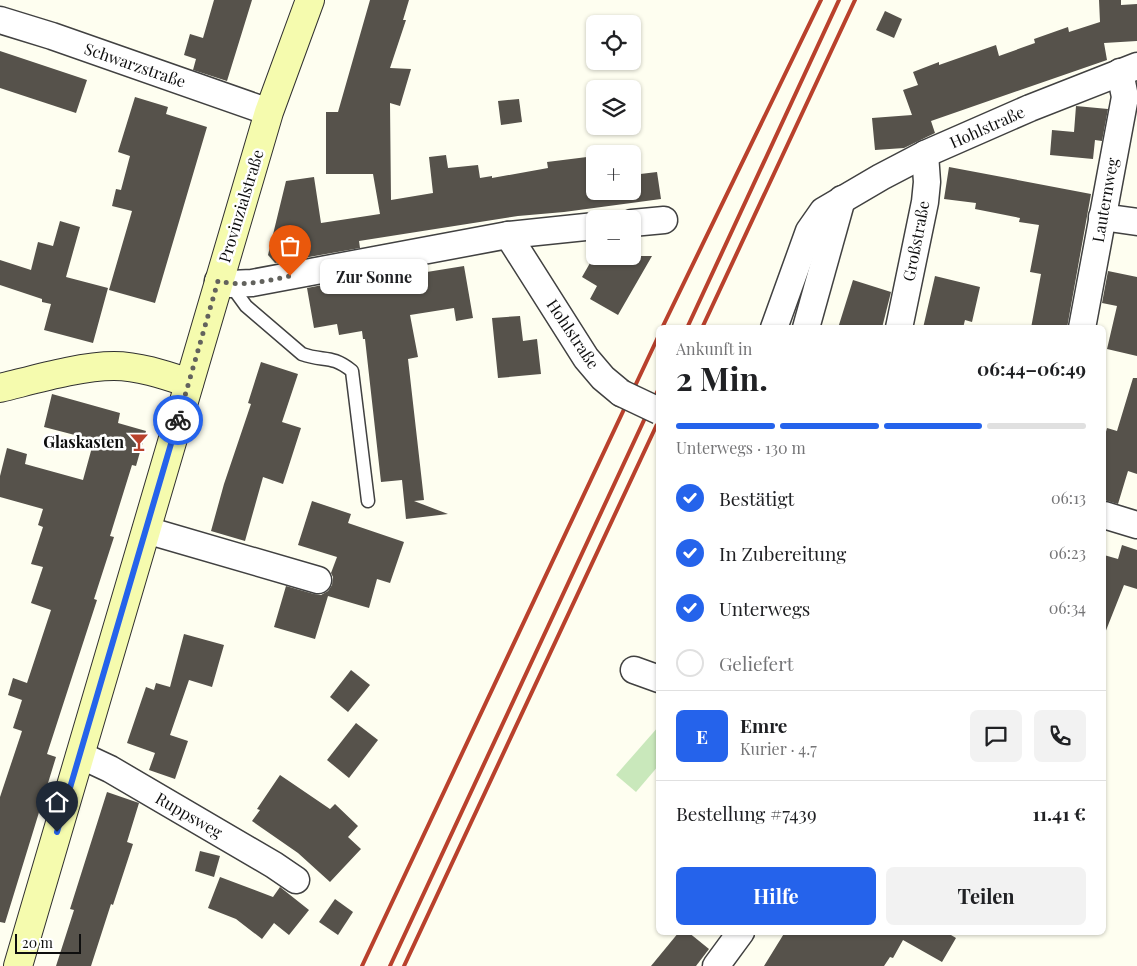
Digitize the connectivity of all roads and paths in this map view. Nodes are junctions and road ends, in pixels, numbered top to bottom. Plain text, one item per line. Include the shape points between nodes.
1 (310, 0) edge
2 (0, 20) edge
3 (1129, 69) edge
4 (268, 112) junction
5 (925, 154) junction
6 (842, 199) junction
7 (1102, 217) junction
8 (664, 220) dead end
9 (641, 222) edge
10 (1137, 222) edge
11 (586, 227) edge
12 (508, 235) junction
13 (224, 283) junction
14 (775, 325) edge
15 (807, 325) edge
16 (899, 325) edge
17 (1083, 325) edge
18 (189, 383) junction
19 (0, 388) edge
20 (656, 410) edge
21 (368, 501) dead end
22 (1106, 516) edge
23 (1137, 526) edge
24 (146, 530) junction
25 (318, 580) dead end
26 (634, 670) dead end
27 (656, 678) edge
28 (80, 755) junction
29 (296, 880) dead end
30 (739, 935) edge
31 (18, 966) edge
32 (716, 966) edge

1 - 4 street, Provinzialstraße
2 - 4 street, Schwarzstraße
3 - 5 street, Hohlstraße
3 - 7 street, Lauternweg
4 - 13 street, Provinzialstraße
5 - 6 street, Hohlstraße
5 - 16 street, Großstraße via 925,202
6 - 14 street, Hohlstraße via 823,211 809,231
6 - 15 street
7 - 10 street
7 - 17 street, Lauternweg
8 - 9 street
11 - 12 street
12 - 13 street via 252,284
12 - 20 street, Hohlstraße, bridge via 586,358 621,393
13 - 18 street, Provinzialstraße
13 - 21 lane, Provinzialstraße via 302,354 333,359 352,371
18 - 19 street via 154,372 114,366
18 - 24 street, Provinzialstraße
22 - 23 street
24 - 25 street
24 - 28 street, Provinzialstraße
26 - 27 street
28 - 29 street, Ruppsweg via 110,769
28 - 31 street, Provinzialstraße
30 - 32 street

